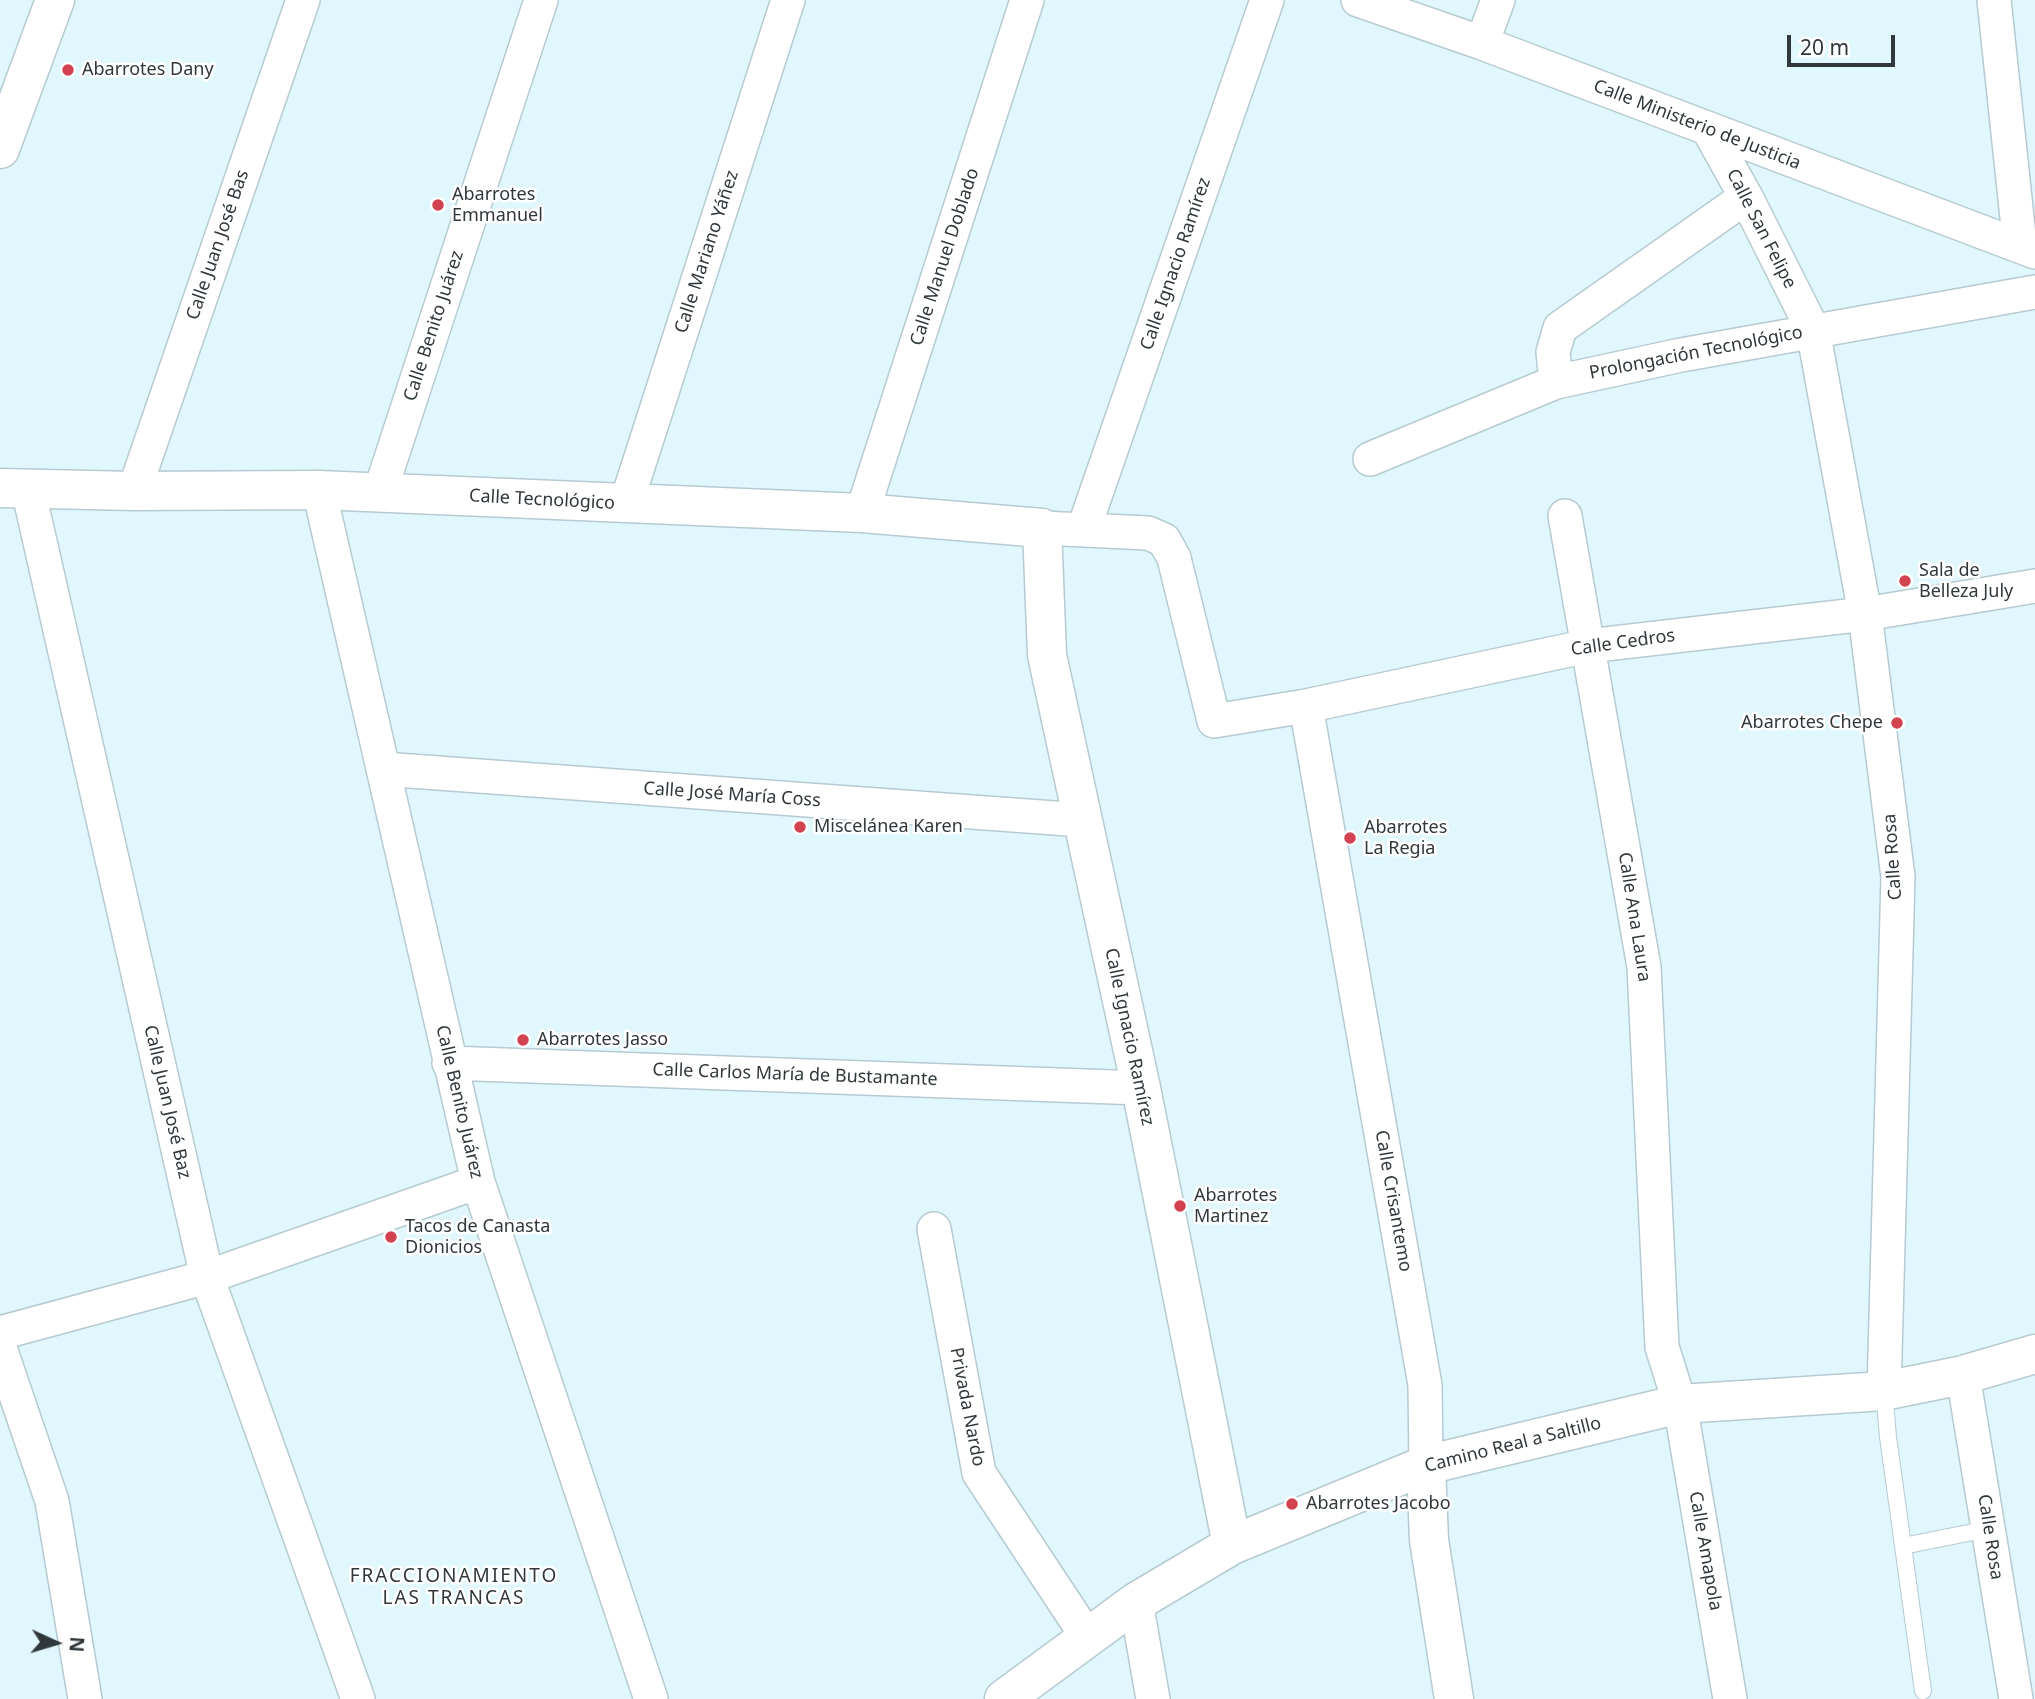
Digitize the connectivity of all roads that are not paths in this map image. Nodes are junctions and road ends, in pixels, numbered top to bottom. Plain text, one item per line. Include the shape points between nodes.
1 (55, 0) edge
2 (303, 0) edge
3 (541, 0) edge
4 (788, 0) edge
5 (1027, 0) edge
6 (1267, 0) edge
7 (1359, 0) edge
8 (1498, 0) edge
9 (1994, 0) edge
10 (1482, 43) junction
11 (1708, 129) junction
12 (0, 149) edge
13 (1746, 197) junction
14 (2028, 249) edge
15 (2035, 292) edge
16 (1813, 330) junction
17 (1556, 382) junction
18 (1370, 459) dead end
19 (14, 489) edge
20 (319, 490) junction
21 (134, 491) junction
22 (380, 492) junction
23 (626, 504) junction
24 (862, 513) junction
25 (1565, 516) dead end
26 (1042, 528) junction
27 (1084, 528) junction
28 (2035, 586) edge
29 (1866, 614) junction
30 (1588, 646) junction
31 (1306, 706) junction
32 (1214, 721) joint
33 (383, 769) junction
34 (1082, 820) junction
35 (449, 1063) junction
36 (1141, 1088) junction
37 (478, 1182) junction
38 (934, 1229) dead end
39 (207, 1277) junction
40 (0, 1333) edge
41 (0, 1348) edge
42 (2035, 1354) edge
43 (1963, 1376) junction
44 (1884, 1391) junction
45 (1680, 1404) junction
46 (1426, 1465) junction
47 (1988, 1529) junction
48 (1232, 1545) junction
49 (1903, 1546) junction
50 (1136, 1602) junction
51 (1088, 1638) junction
52 (1923, 1691) dead end
53 (85, 1699) edge
54 (358, 1699) edge
55 (652, 1699) edge
56 (1004, 1699) edge
57 (1153, 1699) edge
58 (1454, 1699) edge
59 (1730, 1699) edge
60 (2016, 1699) edge

1 - 12 street
2 - 21 street, Calle Juan José Bas
3 - 22 street, Calle Benito Juárez
4 - 23 street, Calle Mariano Yáñez
5 - 24 street, Calle Manuel Doblado
6 - 27 street, Calle Ignacio Ramírez
7 - 10 street, Calle Ministerio de Justicia
8 - 10 street
9 - 14 street
10 - 11 street, Calle Ministerio de Justicia
11 - 13 street, Calle San Felipe
11 - 14 street, Calle Ministerio de Justicia
13 - 16 street, Calle San Felipe
13 - 17 street via 1560,328 1553,352
15 - 16 street, Prolongación Tecnológico
16 - 17 street, Prolongación Tecnológico
16 - 29 street, Calle Rosa
17 - 18 street, Prolongación Tecnológico
19 - 21 street, Calle Tecnológico
19 - 39 street, Calle Juan José Baz
20 - 21 street, Calle Tecnológico
20 - 22 street, Calle Tecnológico
20 - 33 street, Calle Benito Juárez
22 - 23 street, Calle Tecnológico
23 - 24 street, Calle Tecnológico
24 - 26 street, Calle Tecnológico
25 - 30 street, Calle Ana Laura
26 - 27 street, Calle Tecnológico
26 - 34 street, Calle Ignacio Ramírez via 1047,655
27 - 32 street, Calle Tecnológico via 1148,533 1164,540 1174,558
28 - 29 street, Calle Cedros
29 - 30 street, Calle Cedros
29 - 44 street, Calle Rosa via 1898,877
30 - 31 street, Calle Cedros
30 - 45 street, Calle Ana Laura via 1644,967 1662,1347
31 - 32 street, Calle Cedros
31 - 46 street, Calle Crisantemo via 1425,1385
33 - 34 street, Calle José María Coss
33 - 35 street, Calle Benito Juárez
34 - 36 street, Calle Ignacio Ramírez
35 - 36 street, Calle Carlos María de Bustamante
35 - 37 street, Calle Benito Juárez
36 - 48 street, Calle Ignacio Ramírez
37 - 39 street
37 - 55 street, Calle Benito Juárez
38 - 51 street, Privada Nardo via 979,1473
39 - 40 street
39 - 54 street, Calle Juan José Baz
41 - 53 street via 52,1501
42 - 43 street, Camino Real a Saltillo
43 - 44 street, Camino Real a Saltillo
43 - 47 street, Calle Rosa
44 - 45 street, Camino Real a Saltillo
44 - 49 lane
45 - 46 street, Camino Real a Saltillo
45 - 59 street, Calle Amapola
46 - 48 street, Camino Real a Saltillo
46 - 58 street, Calle Crisantemo via 1429,1540
47 - 49 lane
47 - 60 street, Calle Rosa
48 - 50 street, Camino Real a Saltillo
49 - 52 lane
50 - 51 street, Camino Real a Saltillo
50 - 57 street
51 - 56 street, Camino Real a Saltillo

